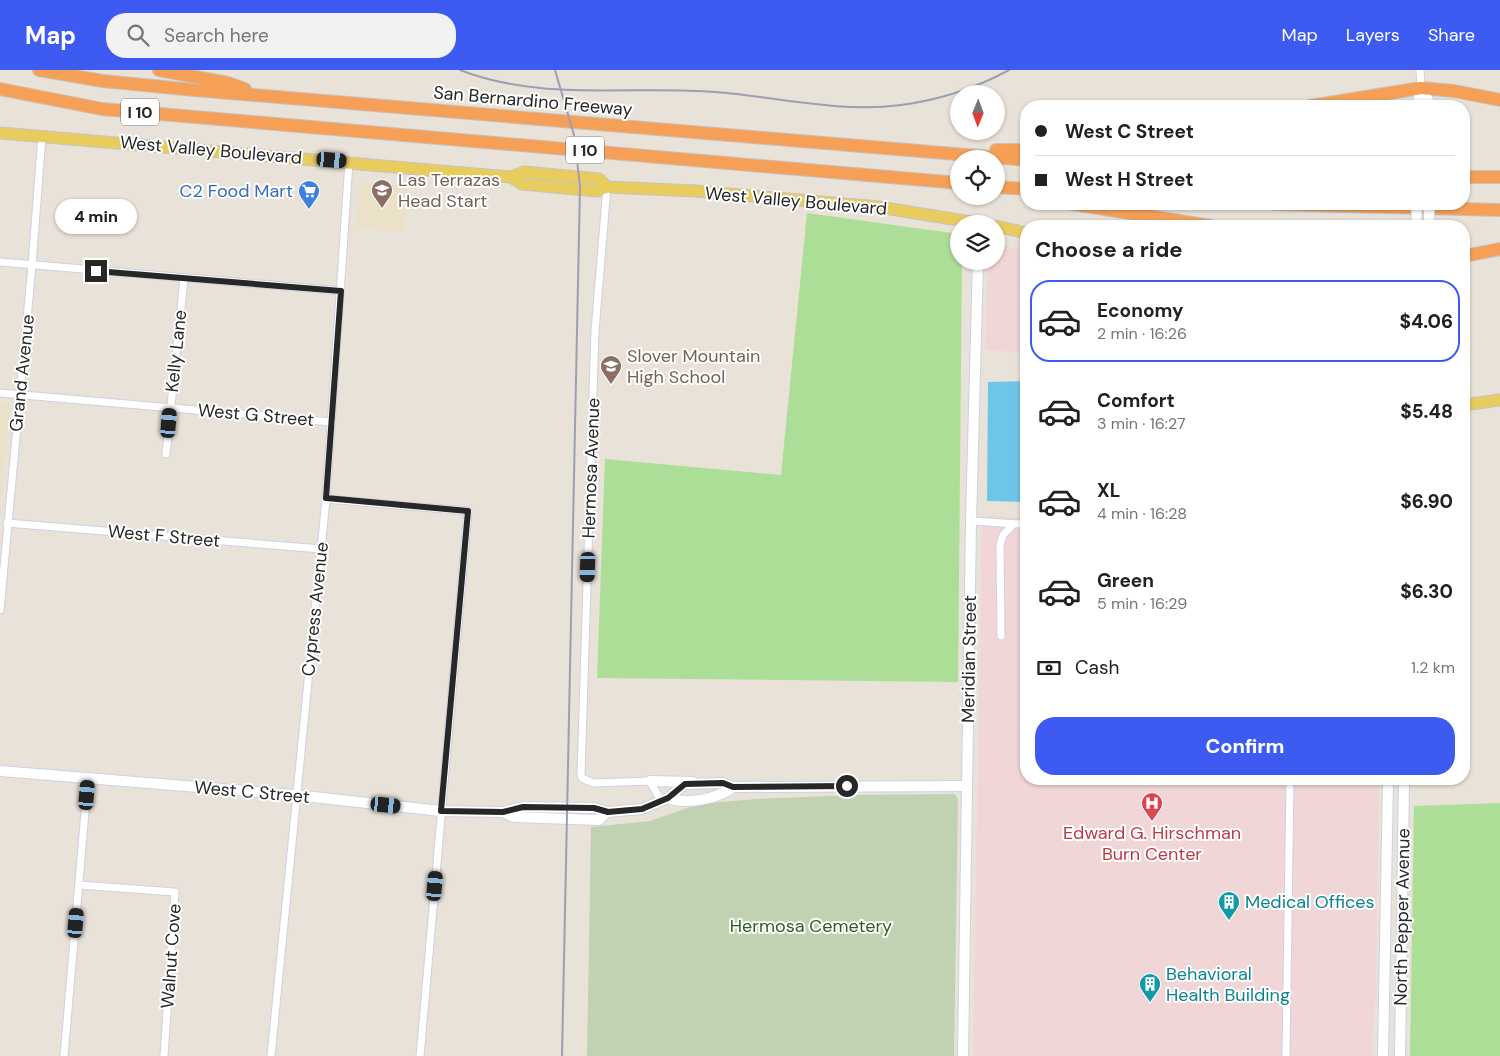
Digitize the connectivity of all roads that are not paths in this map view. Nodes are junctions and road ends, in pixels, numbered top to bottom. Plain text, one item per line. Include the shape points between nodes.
1 (38, 70) edge
2 (158, 70) edge
3 (1420, 70) edge
4 (1421, 88) junction
5 (4, 91) edge
6 (262, 95) junction
7 (1347, 100) edge
8 (1419, 100) edge
9 (1428, 100) edge
10 (1500, 100) edge
11 (0, 133) edge
12 (42, 136) junction
13 (1020, 150) edge
14 (925, 151) junction
15 (1020, 159) edge
16 (349, 162) junction
17 (1470, 177) edge
18 (1500, 177) edge
19 (950, 182) edge
20 (607, 186) junction
21 (1005, 188) edge
22 (1005, 189) edge
23 (1020, 189) edge
24 (1020, 193) edge
25 (1470, 209) edge
26 (1111, 210) edge
27 (1500, 210) edge
28 (950, 219) edge
29 (1173, 220) edge
30 (1005, 228) edge
31 (1020, 232) edge
32 (1500, 249) edge
33 (1470, 255) edge
34 (0, 262) edge
35 (32, 265) junction
36 (978, 270) edge
37 (184, 279) junction
38 (341, 291) junction
39 (0, 393) edge
40 (19, 395) junction
41 (1500, 400) edge
42 (1470, 404) edge
43 (170, 407) junction
44 (332, 422) junction
45 (166, 454) dead end
46 (326, 498) junction
47 (971, 521) junction
48 (7, 523) junction
49 (1020, 525) edge
50 (1012, 526) junction
51 (321, 549) junction
52 (0, 610) edge
53 (1001, 636) dead end
54 (0, 771) edge
55 (88, 777) junction
56 (650, 781) junction
57 (696, 783) junction
58 (1290, 785) edge
59 (1388, 785) edge
60 (1404, 785) edge
61 (967, 786) junction
62 (733, 787) junction
63 (295, 795) junction
64 (665, 800) junction
65 (441, 811) junction
66 (80, 885) junction
67 (64, 1056) edge
68 (164, 1056) edge
69 (271, 1056) edge
70 (420, 1056) edge
71 (963, 1056) edge
72 (1286, 1056) edge
73 (1383, 1056) edge
74 (1400, 1056) edge

1 - 6 highway, San Bernardino Freeway / I 10 via 103,81
2 - 6 highway via 228,83
3 - 4 street
4 - 7 highway
4 - 8 street
4 - 9 street
4 - 10 highway
5 - 19 highway, I 10 via 112,110
6 - 14 highway, San Bernardino Freeway / I 10
11 - 12 main road, West Valley Boulevard
12 - 16 main road, West Valley Boulevard
12 - 35 street, Grand Avenue
13 - 14 highway
14 - 15 highway, San Bernardino Freeway / I 10
16 - 20 main road, West Valley Boulevard via 512,177 524,172 599,179
16 - 38 street, Cypress Avenue
17 - 18 highway
20 - 28 main road, West Valley Boulevard via 838,204
20 - 56 street, Hermosa Avenue via 595,331 581,774 592,783
21 - 23 highway
22 - 24 highway
25 - 27 highway
26 - 29 highway
30 - 31 main road
32 - 33 highway
34 - 35 street
35 - 37 street
35 - 40 street, Grand Avenue
36 - 47 street, Meridian Street
37 - 38 street
37 - 43 street, Kelly Lane
38 - 44 street, Cypress Avenue
39 - 40 street, West G Street
40 - 43 street, West G Street
40 - 48 street, Grand Avenue
41 - 42 main road
43 - 44 street, West G Street
43 - 45 street, Kelly Lane
44 - 46 street, Cypress Avenue
46 - 51 street, Cypress Avenue
46 - 65 street via 468,511
47 - 50 street
47 - 61 street, Meridian Street
48 - 51 street, West F Street
48 - 52 street, Grand Avenue
49 - 50 street
50 - 53 street via 1003,535 1000,545
51 - 63 street, Cypress Avenue
54 - 55 street, West C Street
55 - 63 street, West C Street
55 - 66 street
56 - 57 street
56 - 64 street
57 - 62 street, West C Street via 723,783
57 - 64 street, West C Street via 685,784
58 - 72 street
59 - 73 street, North Pepper Avenue
60 - 74 street, North Pepper Avenue
61 - 62 street, West C Street
61 - 71 street, Meridian Street
62 - 64 street, West C Street via 724,794 678,802
63 - 65 street, West C Street
63 - 69 street, Cypress Avenue
64 - 65 street, West C Street via 642,809 608,812 594,808 523,807 503,812
65 - 70 street
66 - 67 street
66 - 68 street, Walnut Cove via 175,892

